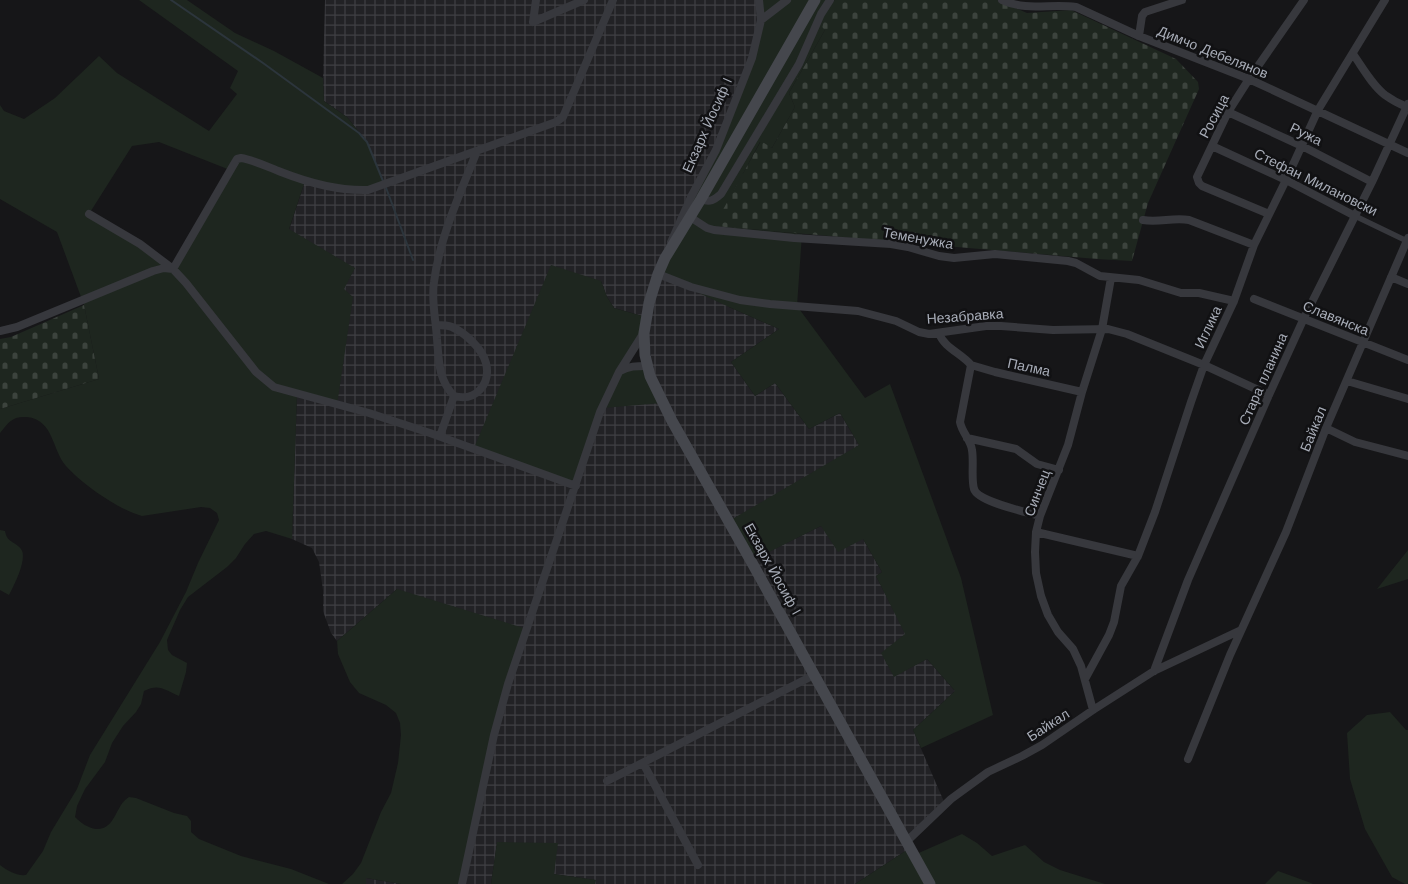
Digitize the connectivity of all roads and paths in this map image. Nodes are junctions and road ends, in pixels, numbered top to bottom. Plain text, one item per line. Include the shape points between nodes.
1 (536, 0) edge
2 (584, 0) edge
3 (613, 0) edge
4 (759, 0) edge
5 (786, 0) edge
6 (815, 0) edge
7 (830, 0) edge
8 (1002, 0) edge
9 (1304, 0) edge
10 (1385, 0) edge
11 (1177, 1) edge
12 (1077, 4) edge
13 (761, 20) junction
14 (1140, 36) junction
15 (1353, 54) junction
16 (1249, 79) junction
17 (1407, 106) edge
18 (1318, 110) junction
19 (1228, 112) junction
20 (728, 122) junction
21 (742, 127) junction
22 (1390, 144) junction
23 (1212, 146) junction
24 (1302, 146) junction
25 (477, 151) junction
26 (1408, 153) edge
27 (1286, 180) junction
28 (1372, 182) junction
29 (701, 199) junction
30 (88, 214) dead end
31 (1269, 214) junction
32 (691, 215) junction
33 (1355, 216) junction
34 (1143, 220) dead end
35 (1408, 240) edge
36 (1254, 245) junction
37 (665, 258) junction
38 (173, 269) junction
39 (658, 274) junction
40 (1391, 277) junction
41 (1111, 278) junction
42 (1408, 284) edge
43 (1254, 299) dead end
44 (1234, 301) junction
45 (1304, 318) junction
46 (436, 325) junction
47 (1102, 329) junction
48 (0, 331) edge
49 (644, 333) junction
50 (939, 333) junction
51 (1362, 343) junction
52 (1408, 360) edge
53 (970, 365) junction
54 (1204, 365) junction
55 (646, 366) junction
56 (618, 372) junction
57 (1347, 380) junction
58 (1082, 392) junction
59 (454, 396) junction
60 (1269, 396) junction
61 (1408, 399) edge
62 (1326, 428) junction
63 (440, 436) junction
64 (967, 438) junction
65 (1408, 456) edge
66 (1059, 470) junction
67 (576, 486) junction
68 (1040, 516) junction
69 (1036, 532) junction
70 (1138, 556) junction
71 (1241, 630) junction
72 (1154, 671) junction
73 (814, 675) junction
74 (1085, 679) junction
75 (1093, 710) junction
76 (1188, 759) dead end
77 (643, 762) junction
78 (607, 781) dead end
79 (906, 842) junction
80 (698, 865) dead end
81 (462, 884) edge
82 (930, 884) edge

1 - 2 street via 533,22
3 - 25 street via 563,117
4 - 13 street, Екзарх Йосиф I
5 - 13 street
6 - 21 main road, Екзарх Йосиф I
7 - 29 street via 799,64 721,194 715,200
8 - 12 street, Димчо Дебелянов via 1022,7
9 - 16 street, Росица
10 - 15 street, Иглика
11 - 14 street via 1145,12
12 - 14 street, Димчо Дебелянов
13 - 20 street, Екзарх Йосиф I via 752,58
14 - 16 street, Димчо Дебелянов
15 - 17 street via 1383,94
15 - 18 street, Иглика
16 - 18 street, Димчо Дебелянов
16 - 19 street, Росица
17 - 22 street, Стара планина
18 - 22 street, Димчо Дебелянов
18 - 24 street, Иглика
19 - 23 street, Росица
19 - 24 street, Ружа
20 - 21 street
20 - 37 street, Екзарх Йосиф I via 674,232
21 - 29 main road, Екзарх Йосиф I
22 - 26 street, Димчо Дебелянов
22 - 28 street, Стара планина
23 - 27 street, Стефан Милановски
23 - 31 street, Росица via 1197,177 1199,183
24 - 27 street, Иглика
24 - 28 street, Ружа
25 - 38 street via 368,190 317,184 237,159
25 - 46 street via 439,256 434,283
27 - 31 street, Иглика
27 - 33 street, Стефан Милановски
28 - 33 street, Стара планина
29 - 32 main road, Екзарх Йосиф I
30 - 38 street via 140,244
31 - 36 street, Иглика
32 - 37 main road, Екзарх Йосиф I
32 - 41 street, Теменужка via 714,230 891,244 954,258 995,254 1068,261
33 - 35 street, Стефан Милановски
33 - 45 street, Стара планина
34 - 36 street via 1189,220
35 - 40 street, Байкал
36 - 44 street, Иглика
37 - 39 main road, Екзарх Йосиф I
38 - 48 street via 154,271
38 - 63 street via 256,372 274,387
39 - 49 main road, Екзарх Йосиф I
39 - 50 street, Незабравка via 740,300 858,311 896,321 919,332
40 - 42 street
40 - 51 street, Байкал
41 - 44 street via 1139,280 1181,293 1199,293
41 - 47 street, Синчец
43 - 45 street, Славянска
44 - 54 street, Иглика
45 - 51 street, Славянска
45 - 60 street, Стара планина
46 - 59 street via 443,381
46 - 59 street via 453,327 464,335 482,353 486,362 486,380 479,392 466,398
47 - 50 street, Незабравка via 986,326
47 - 54 street, Незабравка via 1127,334
47 - 58 street, Синчец
49 - 55 main road, Екзарх Йосиф I
49 - 56 street
50 - 53 street via 944,342
51 - 52 street, Славянска
51 - 57 street, Байкал
53 - 58 street, Палма
53 - 64 street via 960,422
54 - 60 street, Незабравка
54 - 70 street, Иглика
55 - 56 street via 627,367
55 - 73 main road, Екзарх Йосиф I via 672,421
56 - 67 street via 600,412
57 - 61 street
57 - 62 street, Байкал
58 - 66 street, Синчец
59 - 63 street
60 - 72 street, Стара планина via 1188,580
62 - 65 street via 1355,442
62 - 71 street, Байкал via 1286,532
63 - 67 street
64 - 66 street via 1016,449 1037,464
64 - 68 street via 972,449 976,494
66 - 68 street, Синчец
67 - 81 street via 508,684
68 - 69 street, Синчец
69 - 70 street
69 - 74 street, Синчец via 1036,573 1041,596 1048,615 1082,666
70 - 74 street, Иглика via 1121,586 1109,635
71 - 72 street, Байкал
71 - 76 street, Байкал
72 - 75 street, Байкал
73 - 77 street
73 - 79 main road, Екзарх Йосиф I
74 - 75 street, Синчец
75 - 79 street, Байкал via 1042,745 988,772 951,799
77 - 78 street
77 - 80 street
79 - 82 main road, Екзарх Йосиф I

